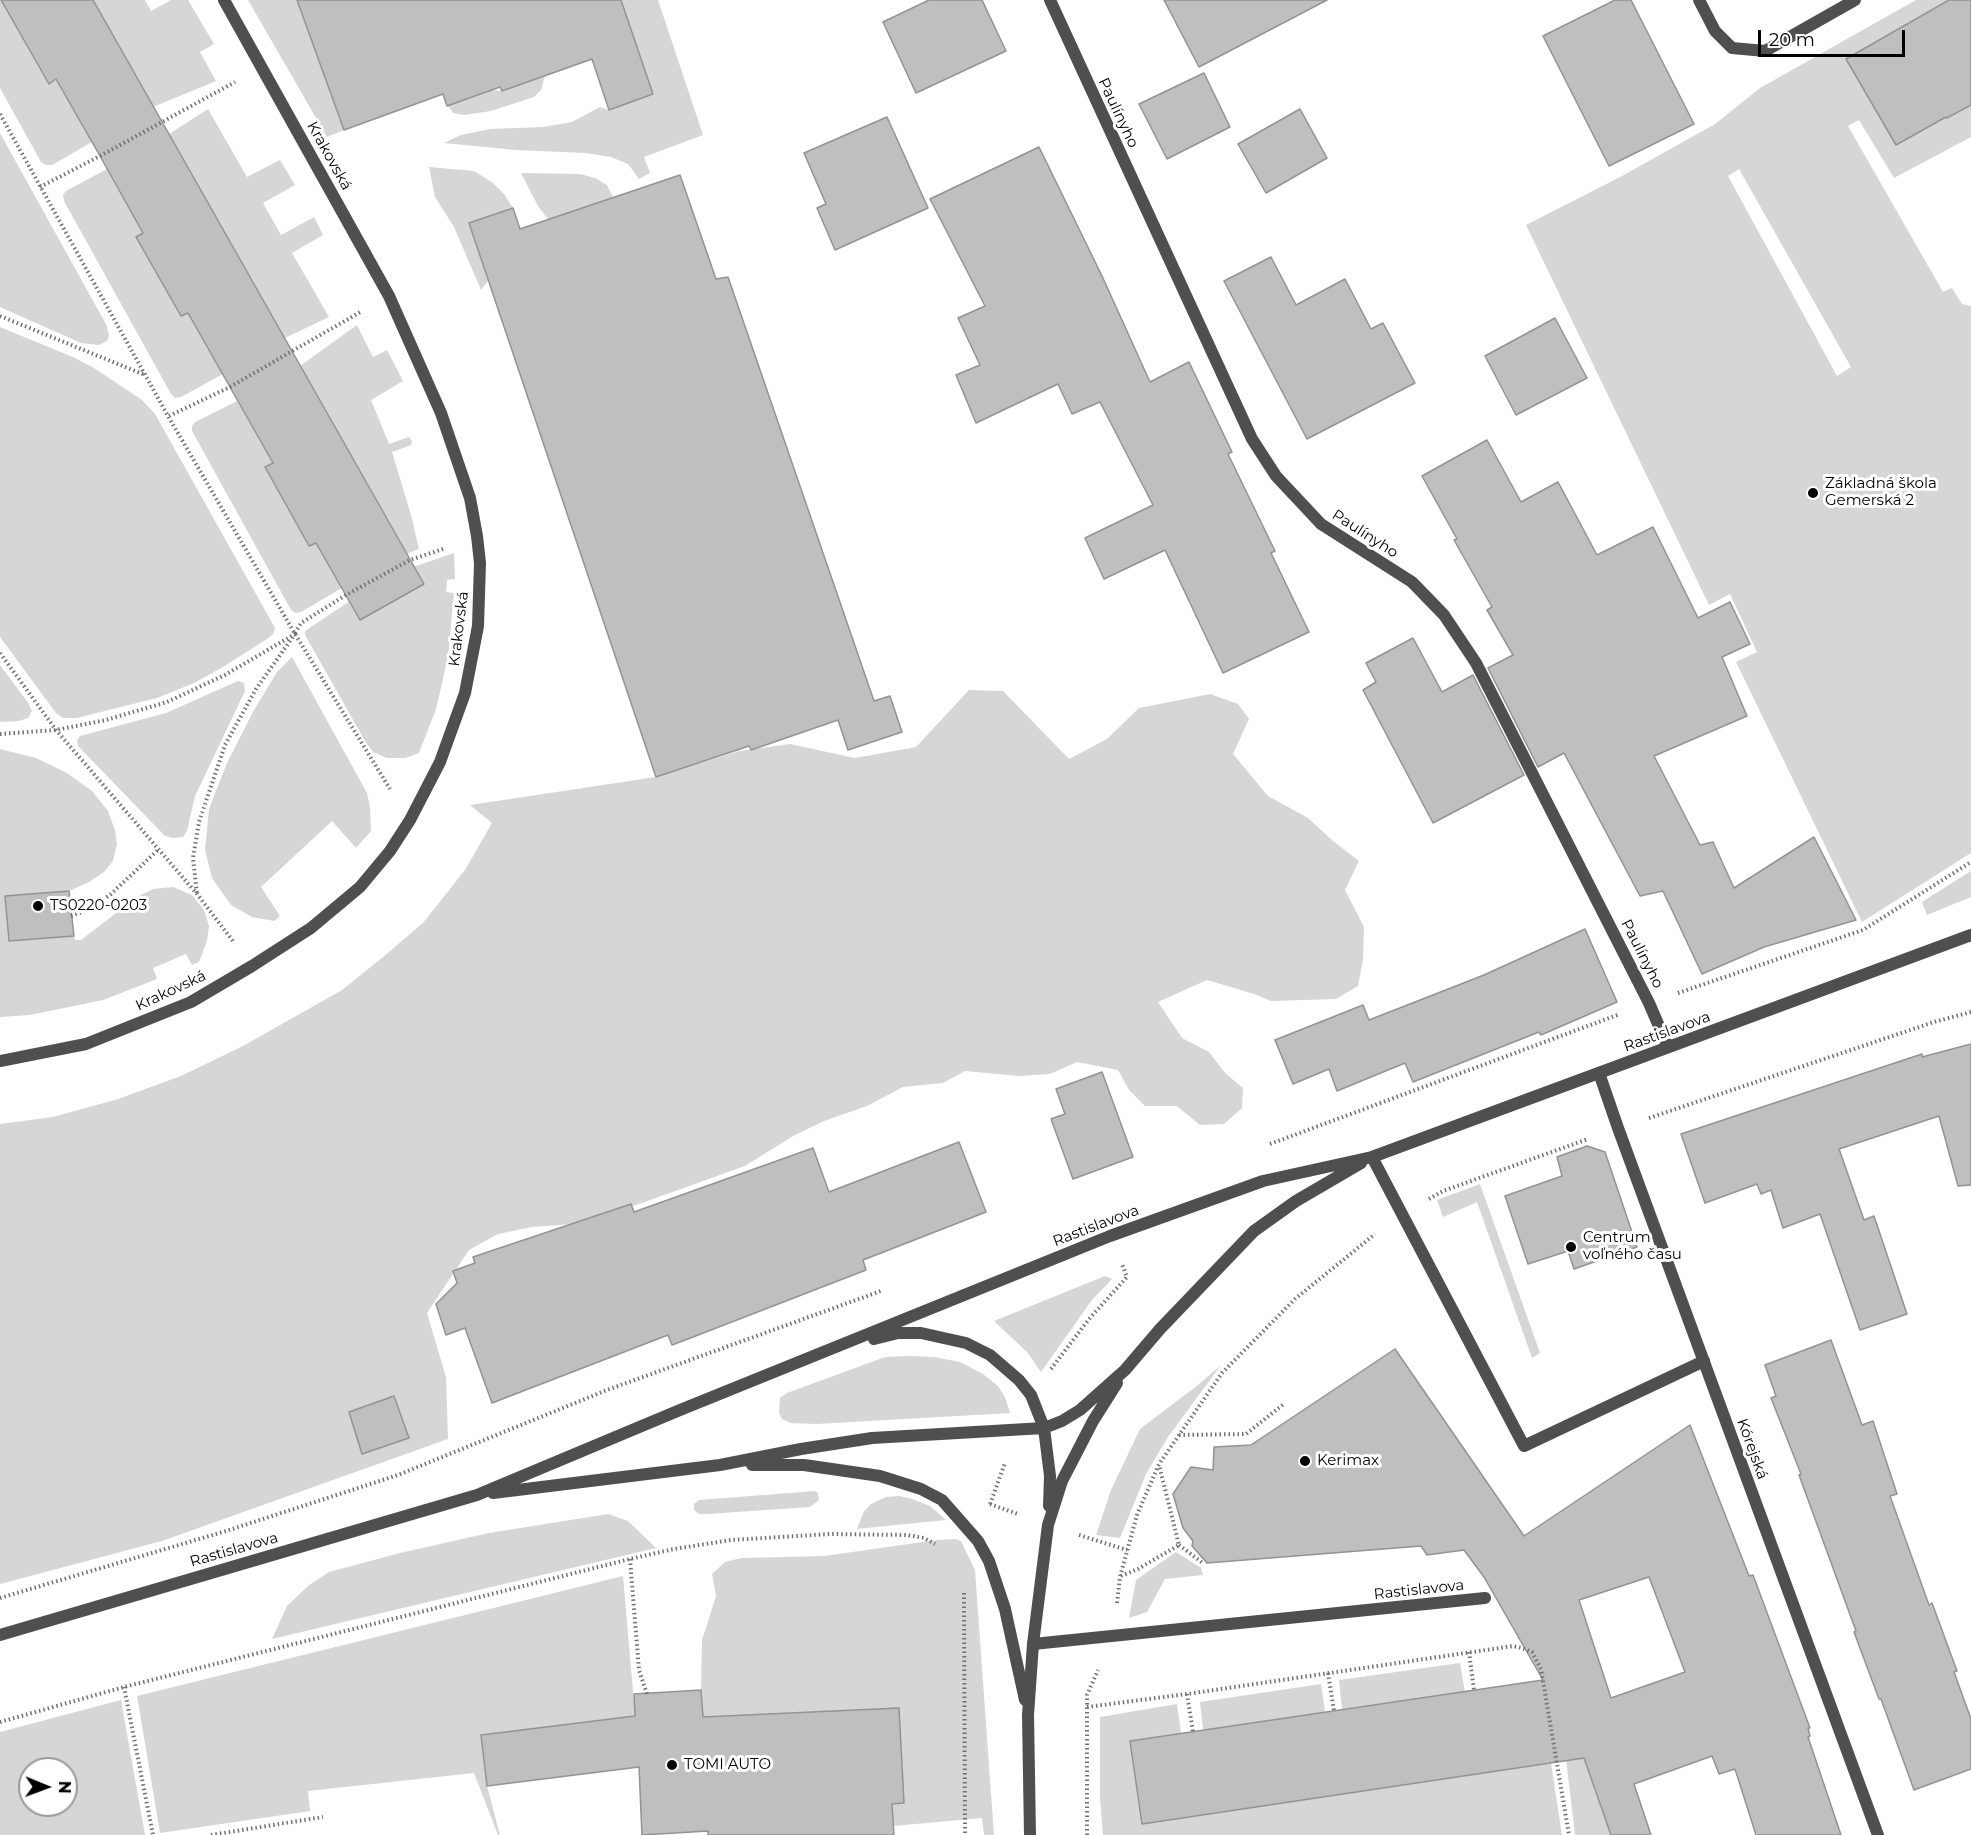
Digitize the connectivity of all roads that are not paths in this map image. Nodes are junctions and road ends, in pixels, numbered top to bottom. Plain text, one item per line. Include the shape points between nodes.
1 (224, 0) edge
2 (1050, 0) edge
3 (1699, 0) edge
4 (1855, 0) edge
5 (1971, 935) edge
6 (1668, 1047) junction
7 (0, 1061) edge
8 (1599, 1072) junction
9 (1372, 1156) junction
10 (839, 1347) junction
11 (1704, 1361) junction
12 (1125, 1370) junction
13 (1044, 1428) junction
14 (720, 1465) junction
15 (477, 1495) junction
16 (1048, 1525) junction
17 (1485, 1598) dead end
18 (0, 1635) edge
19 (1033, 1644) junction
20 (1028, 1715) junction
21 (1030, 1835) edge
22 (1878, 1835) edge

1 - 7 street, Krakovská via 389,296 441,412 470,498 480,563 478,626 465,693 440,762 390,851 360,887 311,928 191,1002 86,1044
2 - 6 street, Paulínyho via 1252,439 1276,476 1321,524 1412,582 1444,615 1476,663 1650,1003
3 - 4 street via 1715,31 1732,48 1765,51
5 - 6 street, Rastislavova
6 - 8 street, Rastislavova
8 - 9 street, Rastislavova
8 - 11 street, Kórejská
9 - 10 street, Rastislavova via 1263,1181 1195,1205
9 - 11 street via 1524,1446
9 - 12 street, Rastislavova via 1296,1200 1254,1231
10 - 13 street, Rastislavova via 898,1333 921,1333 966,1343 990,1355 1019,1380
10 - 15 street, Rastislavova
11 - 22 street, Kórejská
12 - 13 street, Rastislavova via 1080,1410
12 - 16 street, Rastislavova via 1062,1481
13 - 14 street, Rastislavova via 872,1438
13 - 16 street, Rastislavova via 1050,1476
14 - 15 street, Rastislavova
14 - 20 street, Rastislavova via 804,1465 857,1472 921,1488 942,1500 978,1541 989,1561 1005,1609
15 - 18 street, Rastislavova
16 - 19 street, Rastislavova
17 - 19 street, Rastislavova
19 - 20 street, Rastislavova
20 - 21 street, Rastislavova

